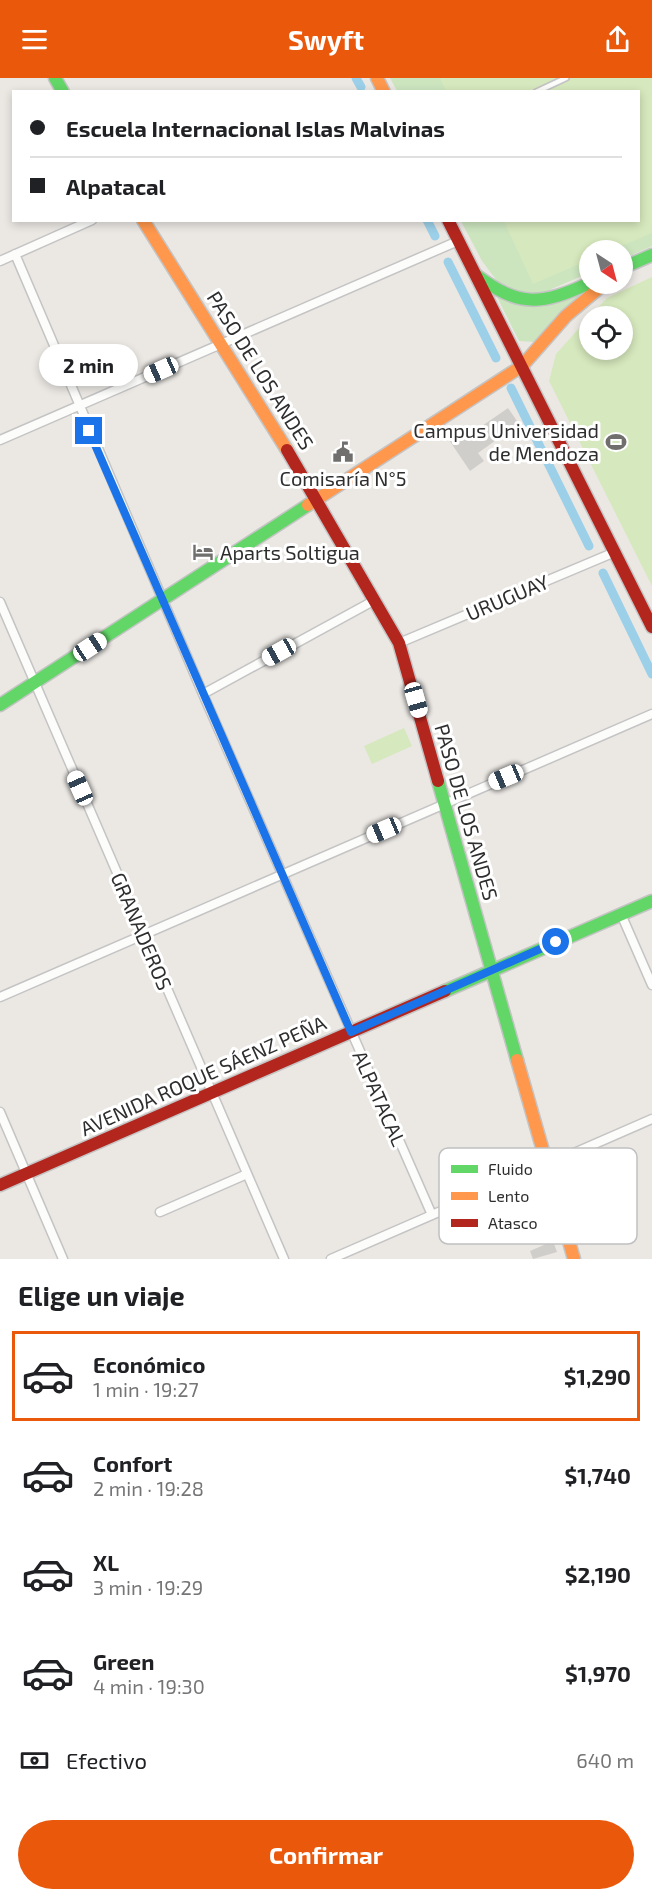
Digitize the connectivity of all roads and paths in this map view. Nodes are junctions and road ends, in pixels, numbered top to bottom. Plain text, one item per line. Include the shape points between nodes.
1 (566, 78) edge
2 (540, 90) edge
3 (87, 222) edge
4 (144, 222) edge
5 (449, 222) edge
6 (458, 241) junction
7 (15, 254) junction
8 (652, 255) edge
9 (0, 261) edge
10 (633, 263) edge
11 (475, 274) junction
12 (579, 287) edge
13 (591, 294) edge
14 (222, 343) junction
15 (522, 366) junction
16 (79, 406) junction
17 (0, 440) edge
18 (317, 499) junction
19 (615, 552) junction
20 (163, 599) junction
21 (375, 600) junction
22 (0, 602) edge
23 (652, 627) edge
24 (399, 643) junction
25 (35, 683) junction
26 (203, 694) junction
27 (0, 705) edge
28 (652, 714) edge
29 (446, 804) junction
30 (282, 874) junction
31 (652, 901) edge
32 (621, 914) junction
33 (143, 934) junction
34 (492, 970) junction
35 (652, 985) edge
36 (0, 997) edge
37 (351, 1032) junction
38 (211, 1092) junction
39 (0, 1112) edge
40 (652, 1119) edge
41 (542, 1148) edge
42 (586, 1148) edge
43 (26, 1173) junction
44 (247, 1174) junction
45 (0, 1185) edge
46 (160, 1212) dead end
47 (439, 1212) edge
48 (432, 1215) junction
49 (570, 1244) edge
50 (63, 1259) edge
51 (284, 1259) edge
52 (331, 1259) edge
53 (574, 1259) edge

1 - 2 lane
3 - 7 street
4 - 14 street, PASO DE LOS ANDES
5 - 6 street
6 - 11 street
6 - 14 street
7 - 9 street
7 - 16 street, ALPATACAL
8 - 10 street
11 - 12 street via 493,289 529,303
11 - 15 street
13 - 15 street via 566,316
14 - 16 street
14 - 18 street, PASO DE LOS ANDES
15 - 18 street
15 - 19 street
16 - 17 street
16 - 20 street, ALPATACAL
18 - 20 street
18 - 21 street, PASO DE LOS ANDES
19 - 23 street
19 - 24 street, URUGUAY
20 - 25 street
20 - 26 street, ALPATACAL
21 - 24 street, PASO DE LOS ANDES
21 - 26 street
22 - 25 street, GRANADEROS
24 - 29 street, PASO DE LOS ANDES
25 - 27 street
25 - 33 street, GRANADEROS
26 - 30 street, ALPATACAL
28 - 29 street
29 - 30 street
29 - 34 street, PASO DE LOS ANDES
30 - 33 street
30 - 37 street, ALPATACAL
31 - 32 street, AVENIDA ROQUE SÁENZ PEÑA
32 - 34 street, AVENIDA ROQUE SÁENZ PEÑA
32 - 35 street
33 - 36 street
33 - 38 street, GRANADEROS
34 - 37 street, AVENIDA ROQUE SÁENZ PEÑA
34 - 41 street, PASO DE LOS ANDES
37 - 38 street, AVENIDA ROQUE SÁENZ PEÑA
37 - 48 street, ALPATACAL
38 - 43 street, AVENIDA ROQUE SÁENZ PEÑA
38 - 44 street, GRANADEROS
39 - 43 street
40 - 42 street
43 - 45 street, AVENIDA ROQUE SÁENZ PEÑA
43 - 50 street
44 - 46 street
44 - 51 street, GRANADEROS
47 - 48 street
48 - 52 street
49 - 53 street, PASO DE LOS ANDES

